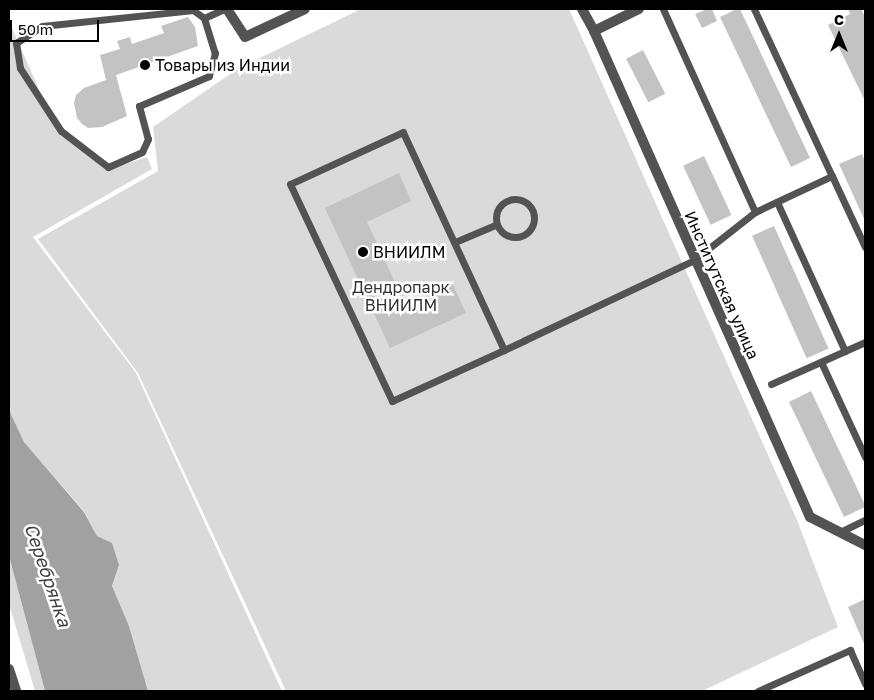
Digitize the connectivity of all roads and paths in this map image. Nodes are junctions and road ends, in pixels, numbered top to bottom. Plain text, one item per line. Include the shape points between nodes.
1 (226, 9) edge
2 (305, 9) edge
3 (582, 9) edge
4 (639, 9) edge
5 (662, 9) edge
6 (754, 9) edge
7 (204, 18) junction
8 (594, 32) junction
9 (832, 176) junction
10 (777, 202) junction
11 (755, 212) junction
12 (495, 225) junction
13 (455, 242) junction
14 (865, 247) edge
15 (694, 260) junction
16 (865, 342) edge
17 (504, 350) junction
18 (845, 351) junction
19 (821, 362) junction
20 (771, 384) dead end
21 (865, 458) edge
22 (865, 520) edge
23 (840, 532) junction
24 (865, 545) edge
25 (9, 669) edge
26 (865, 684) edge
27 (16, 691) edge
28 (758, 691) edge

1 - 2 street via 245,37
1 - 7 lane
3 - 8 street, Институтская улица
4 - 8 street
5 - 11 lane
6 - 9 lane
7 - 7 lane via 215,54 209,76 138,106 148,139 142,152 108,167 61,131 20,68 16,43 42,26 193,10
8 - 15 street, Институтская улица
9 - 10 lane
9 - 14 lane
10 - 11 lane
10 - 18 lane
11 - 15 lane
12 - 12 lane via 496,209 508,199 523,199 534,211 533,227 522,237 506,236
12 - 13 lane
13 - 17 lane
13 - 17 lane via 402,132 290,184 392,401
15 - 17 lane
15 - 23 street, Институтская улица via 810,517
16 - 18 lane
18 - 19 lane
19 - 20 lane
19 - 21 lane
22 - 23 lane
23 - 24 street, Институтская улица
25 - 27 street
26 - 28 lane via 850,650

